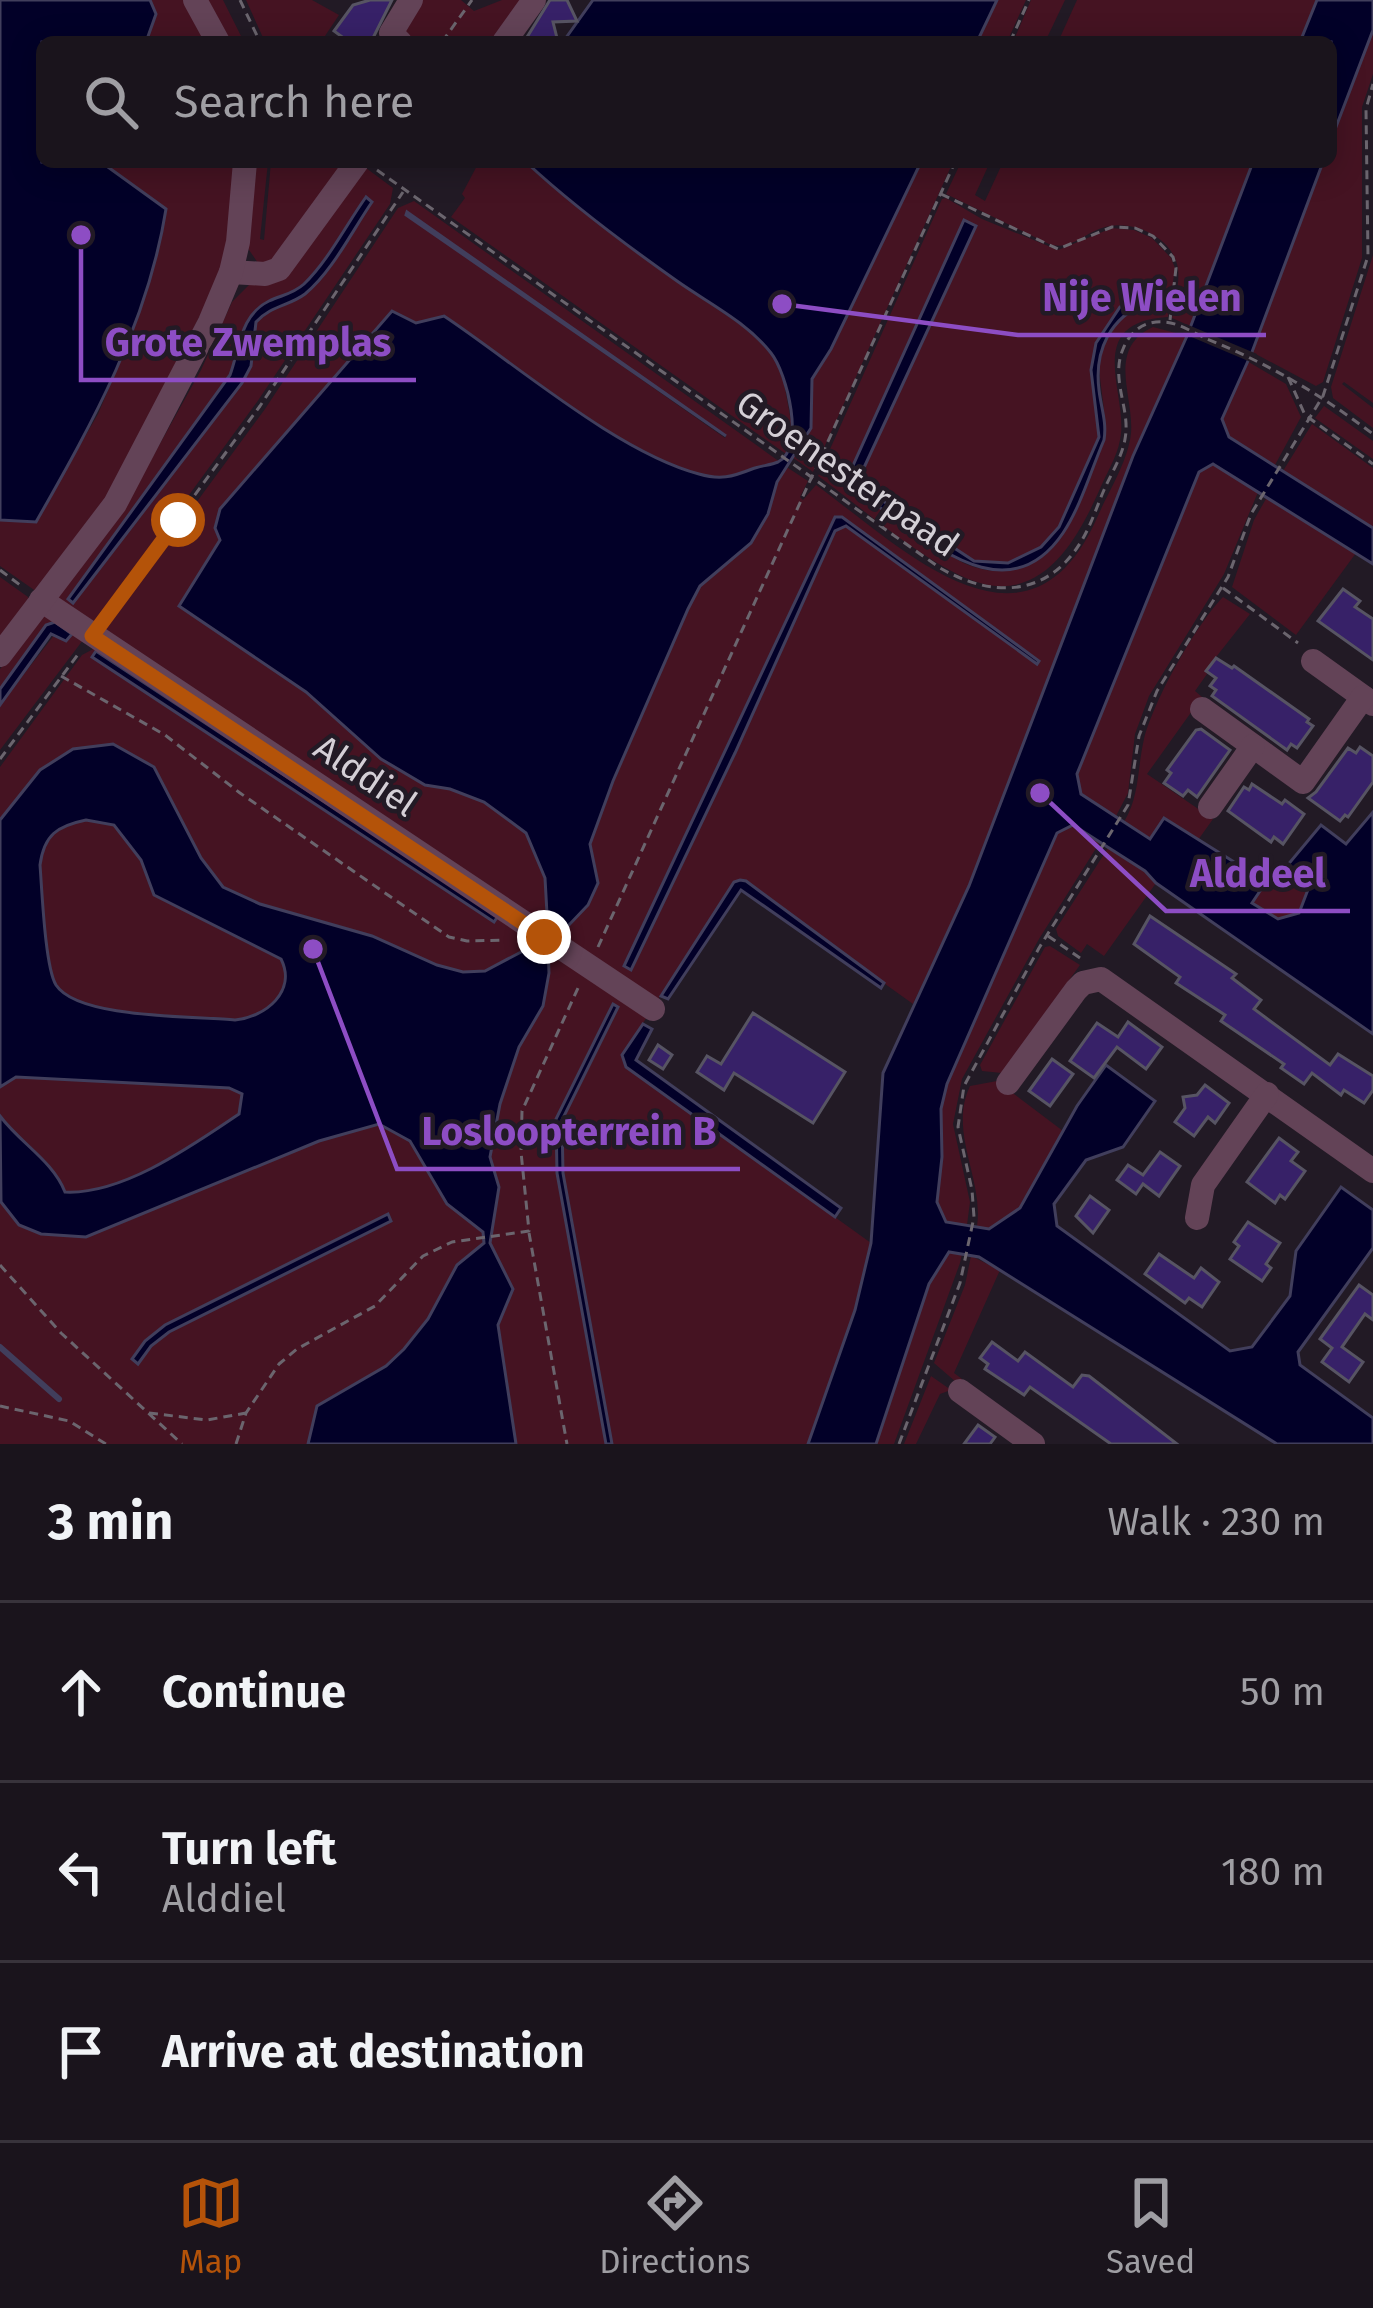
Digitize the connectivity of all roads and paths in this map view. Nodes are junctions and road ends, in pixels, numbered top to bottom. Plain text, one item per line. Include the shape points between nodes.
1 (195, 0) edge
2 (240, 0) edge
3 (411, 0) edge
4 (472, 0) edge
5 (534, 0) edge
6 (1029, 0) edge
7 (215, 36) edge
8 (257, 36) edge
9 (397, 36) edge
10 (446, 36) edge
11 (508, 36) edge
12 (1013, 36) edge
13 (1373, 84) edge
14 (245, 168) edge
15 (353, 168) edge
16 (374, 168) edge
17 (952, 168) edge
18 (404, 190) junction
19 (940, 194) junction
20 (231, 272) junction
21 (1169, 322) junction
22 (1287, 376) junction
23 (1323, 396) junction
24 (1309, 418) junction
25 (1373, 434) edge
26 (1373, 464) edge
27 (813, 479) junction
28 (0, 570) edge
29 (1222, 587) junction
30 (41, 600) junction
31 (92, 636) junction
32 (0, 655) edge
33 (1313, 661) joint
34 (62, 676) junction
35 (1368, 700) edge
36 (1202, 709) dead end
37 (1253, 746) junction
38 (0, 759) edge
39 (1210, 807) dead end
40 (1047, 934) junction
41 (544, 937) junction
42 (588, 968) junction
43 (1092, 979) junction
44 (653, 1009) dead end
45 (1008, 1083) dead end
46 (1267, 1094) junction
47 (1373, 1171) edge
48 (1197, 1217) dead end
49 (529, 1231) junction
50 (0, 1264) edge
51 (960, 1391) dead end
52 (0, 1406) edge
53 (147, 1412) junction
54 (246, 1413) junction
55 (106, 1444) edge
56 (182, 1444) edge
57 (236, 1444) edge
58 (567, 1444) edge
59 (899, 1444) edge
60 (1034, 1444) edge

1 - 7 street
2 - 8 path
3 - 9 street via 392,27
4 - 10 path
5 - 11 street
6 - 12 path
13 - 23 path via 1366,109 1368,256
14 - 20 street
15 - 20 street via 279,268
16 - 18 path, Groenesterpaad
17 - 19 path
18 - 27 path, Groenesterpaad
18 - 31 path
19 - 21 path via 1058,249 1112,227 1144,231 1177,268
19 - 27 path
20 - 30 street via 116,504
21 - 22 path
21 - 27 path, Groenesterpaad via 1136,328 1121,352 1124,446 1082,541 1033,582 1002,590 964,582
22 - 23 path
22 - 24 path
23 - 24 path
23 - 25 path
24 - 26 path
24 - 29 path via 1258,502
27 - 42 path
28 - 30 path
29 - 33 path
29 - 40 path via 1146,716 1125,812
30 - 31 street, Alddiel
30 - 32 street
31 - 34 path
31 - 41 street, Alddiel
33 - 35 street
34 - 38 path
34 - 41 path via 165,735 449,937
35 - 37 street via 1303,782
36 - 37 street
37 - 39 street
40 - 43 path via 1090,966
40 - 59 path via 960,1100 974,1217 965,1264
41 - 42 street, Alddiel
42 - 44 street, Alddiel
42 - 49 path via 522,1111
43 - 45 street
43 - 46 street via 1111,982
46 - 47 street
46 - 48 street via 1202,1185
49 - 54 path via 452,1242 423,1256 375,1306 287,1356
49 - 58 path
50 - 53 path
51 - 60 street
52 - 55 path via 69,1420
53 - 54 path via 207,1420
53 - 56 path
54 - 57 path

